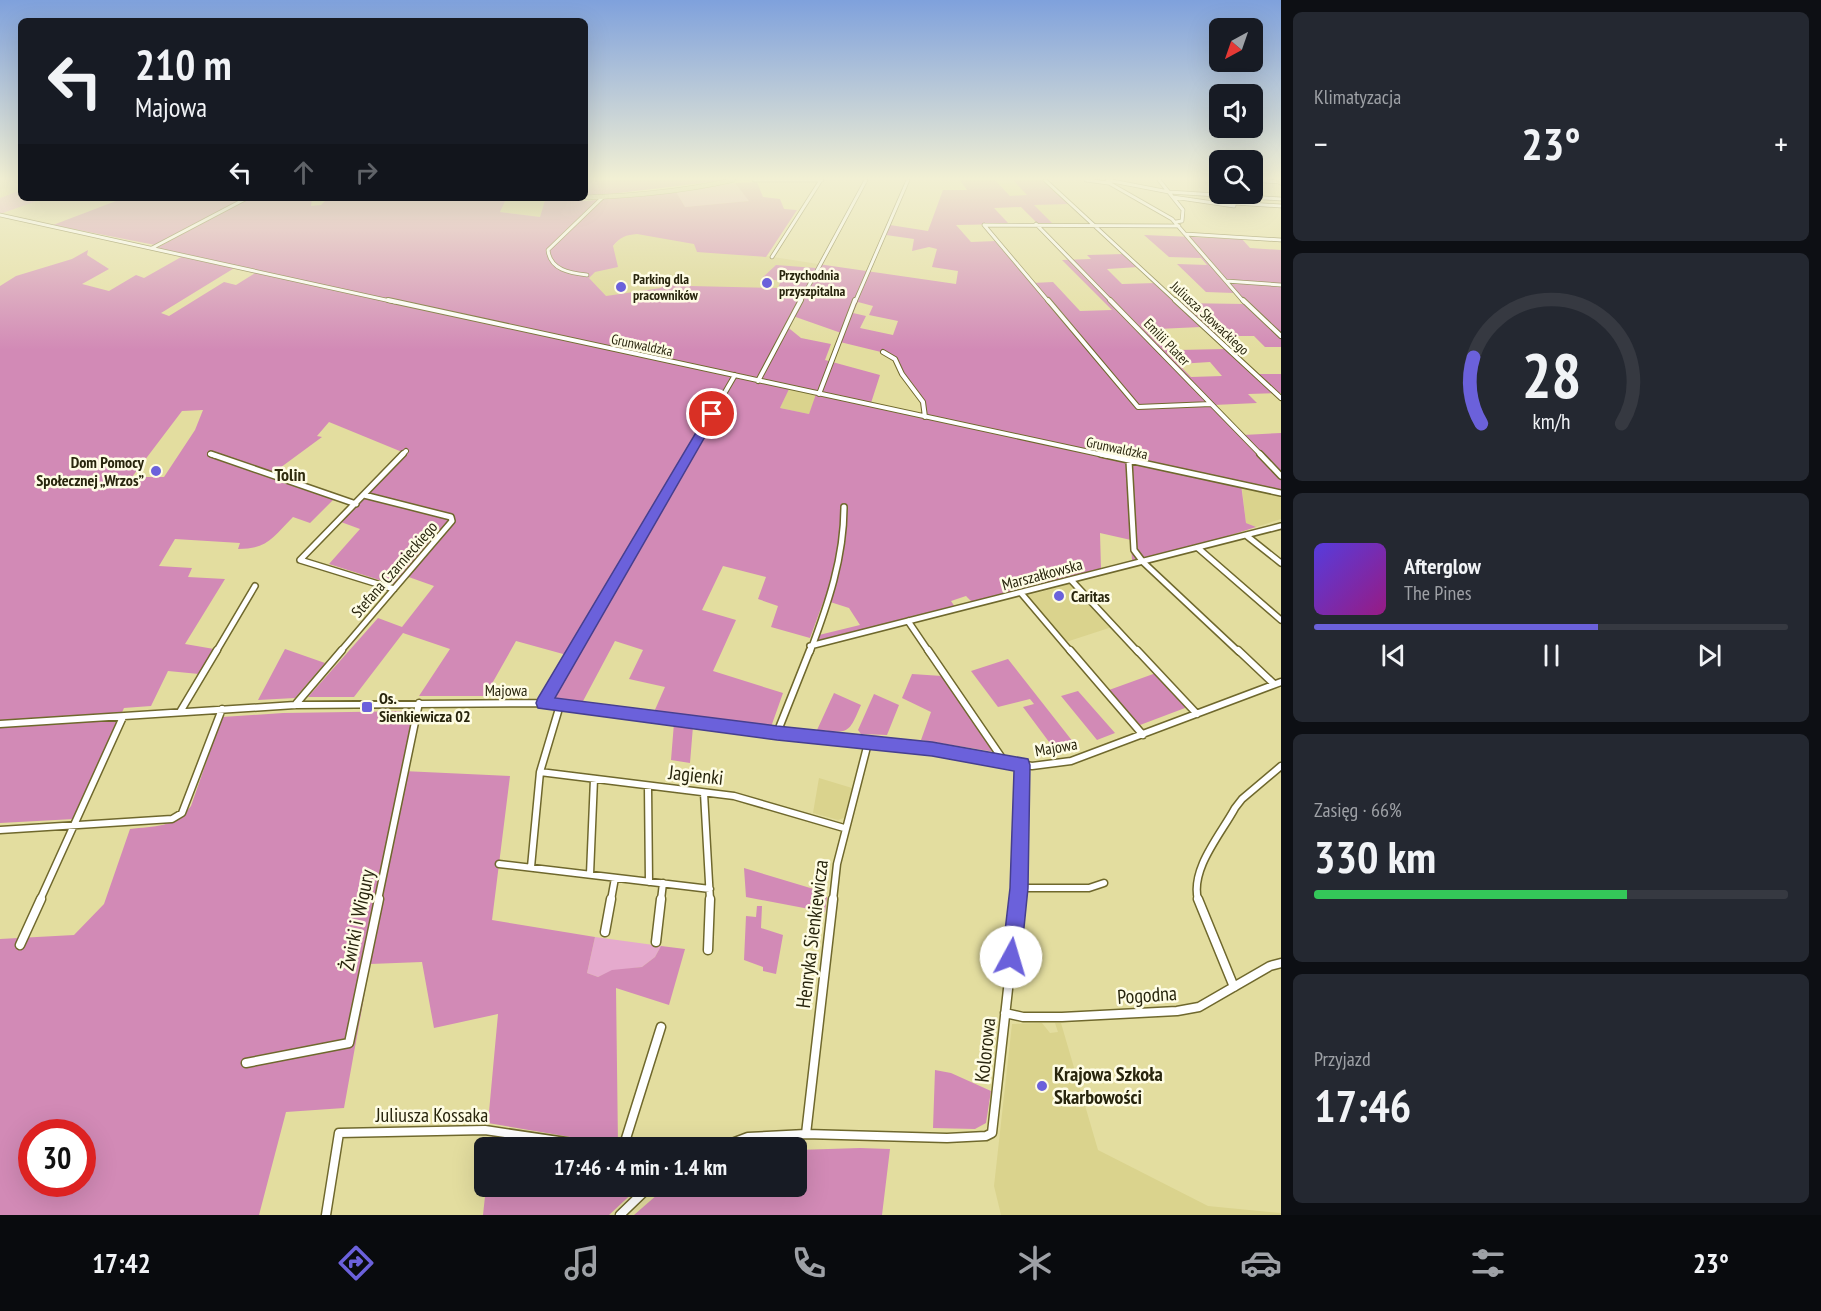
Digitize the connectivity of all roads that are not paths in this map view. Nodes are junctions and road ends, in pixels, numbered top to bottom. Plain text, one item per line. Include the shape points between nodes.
1 (100, 237) edge
2 (173, 237) edge
3 (562, 237) edge
4 (785, 237) edge
5 (836, 237) edge
6 (883, 237) edge
7 (994, 237) edge
8 (1048, 237) edge
9 (1107, 237) edge
10 (1187, 237) edge
11 (1228, 237) edge
12 (1281, 240) edge
13 (152, 248) junction
14 (772, 257) dead end
15 (587, 275) dead end
16 (1225, 281) junction
17 (1281, 285) edge
18 (1281, 336) edge
19 (883, 352) dead end
20 (735, 375) junction
21 (758, 381) junction
22 (819, 394) junction
23 (1281, 398) edge
24 (1211, 405) junction
25 (1138, 406) joint
26 (925, 417) junction
27 (406, 451) dead end
28 (210, 454) dead end
29 (1129, 461) junction
30 (1281, 476) edge
31 (1281, 493) edge
32 (364, 495) junction
33 (356, 504) junction
34 (844, 507) dead end
35 (1281, 526) edge
36 (1247, 536) junction
37 (1198, 548) junction
38 (1143, 562) junction
39 (1281, 563) edge
40 (1071, 580) junction
41 (255, 586) dead end
42 (394, 590) junction
43 (1021, 594) junction
44 (1281, 620) edge
45 (908, 621) junction
46 (810, 646) junction
47 (1277, 683) edge
48 (419, 703) junction
49 (544, 703) junction
50 (296, 705) junction
51 (560, 705) junction
52 (222, 709) junction
53 (180, 712) junction
54 (1197, 714) junction
55 (123, 717) junction
56 (0, 724) edge
57 (777, 733) junction
58 (1143, 735) junction
59 (868, 742) junction
60 (1004, 761) junction
61 (1022, 765) junction
62 (1281, 766) edge
63 (540, 772) junction
64 (594, 779) junction
65 (648, 786) junction
66 (704, 793) junction
67 (75, 825) junction
68 (844, 828) junction
69 (0, 831) edge
70 (499, 864) dead end
71 (531, 867) junction
72 (590, 874) junction
73 (615, 878) junction
74 (649, 882) junction
75 (663, 883) junction
76 (1104, 883) dead end
77 (1019, 888) junction
78 (710, 889) junction
79 (605, 932) dead end
80 (656, 942) dead end
81 (20, 945) dead end
82 (708, 950) dead end
83 (1281, 963) edge
84 (1234, 987) junction
85 (1005, 1013) junction
86 (661, 1027) dead end
87 (246, 1063) dead end
88 (806, 1134) junction
89 (532, 1137) edge
90 (626, 1137) edge
91 (748, 1137) edge
92 (639, 1197) edge
93 (326, 1215) edge
94 (620, 1215) edge

1 - 13 street, Grunwaldzka
2 - 13 street
3 - 15 street via 548,250 552,264
4 - 14 street
5 - 21 street
6 - 22 street
7 - 25 street
8 - 24 street, Emilii Plater
9 - 23 street, Juliusza Słowackiego
10 - 16 street
11 - 12 street
13 - 20 street, Grunwaldzka
16 - 17 street
16 - 18 street
19 - 26 street via 895,359 923,402
20 - 21 street, Grunwaldzka
20 - 49 street
21 - 22 street, Grunwaldzka
22 - 26 street, Grunwaldzka
24 - 25 street
24 - 30 street, Emilii Plater
26 - 29 street, Grunwaldzka
27 - 32 street
28 - 33 street
29 - 31 street, Grunwaldzka
29 - 38 street via 1134,550
32 - 33 street
32 - 42 street, Stefana Czarnieckiego via 451,517 452,521
33 - 42 street via 300,560
34 - 46 street via 843,544
35 - 36 street, Marszałkowska
36 - 37 street, Marszałkowska
36 - 39 street
37 - 38 street, Marszałkowska
37 - 44 street
38 - 40 street, Marszałkowska
38 - 47 street
40 - 43 street, Marszałkowska
40 - 54 street
41 - 53 street
42 - 50 street, Stefana Czarnieckiego
43 - 45 street, Marszałkowska
43 - 58 street
45 - 46 street, Marszałkowska
45 - 60 street
46 - 57 street
47 - 54 street, Majowa
48 - 49 street, Majowa
48 - 50 street, Majowa
48 - 87 street, Żwirki i Wigury via 349,1043
49 - 51 street, Majowa
50 - 52 street, Majowa
51 - 57 street, Majowa
51 - 63 street
52 - 53 street, Majowa
52 - 67 street via 182,813 172,819
53 - 55 street, Majowa
54 - 58 street, Majowa
55 - 56 street, Majowa
55 - 67 street
57 - 59 street, Majowa
58 - 61 street, Majowa via 1071,761
59 - 60 street, Majowa
59 - 68 street, Henryka Sienkiewicza
60 - 61 street, Majowa
61 - 77 street, Kolorowa
62 - 84 street via 1235,808 1195,889
63 - 64 street, Jagienki
63 - 71 street
64 - 65 street, Jagienki
64 - 72 street
65 - 66 street, Jagienki
65 - 74 street
66 - 68 street, Jagienki via 734,796
66 - 78 street
67 - 69 street
67 - 81 street
68 - 88 street, Henryka Sienkiewicza via 826,946
70 - 71 street
71 - 72 street
72 - 73 street
73 - 74 street
73 - 79 street
74 - 75 street
75 - 78 street
75 - 80 street
76 - 77 street via 1089,888
77 - 85 street, Kolorowa
78 - 82 street
83 - 84 street, Pogodna
84 - 85 street, Pogodna via 1199,1006 1177,1011 1062,1017
85 - 88 street, Kolorowa via 992,1132 975,1137
86 - 90 street
88 - 91 street
89 - 93 street, Juliusza Kossaka via 485,1130 339,1133
92 - 94 street

